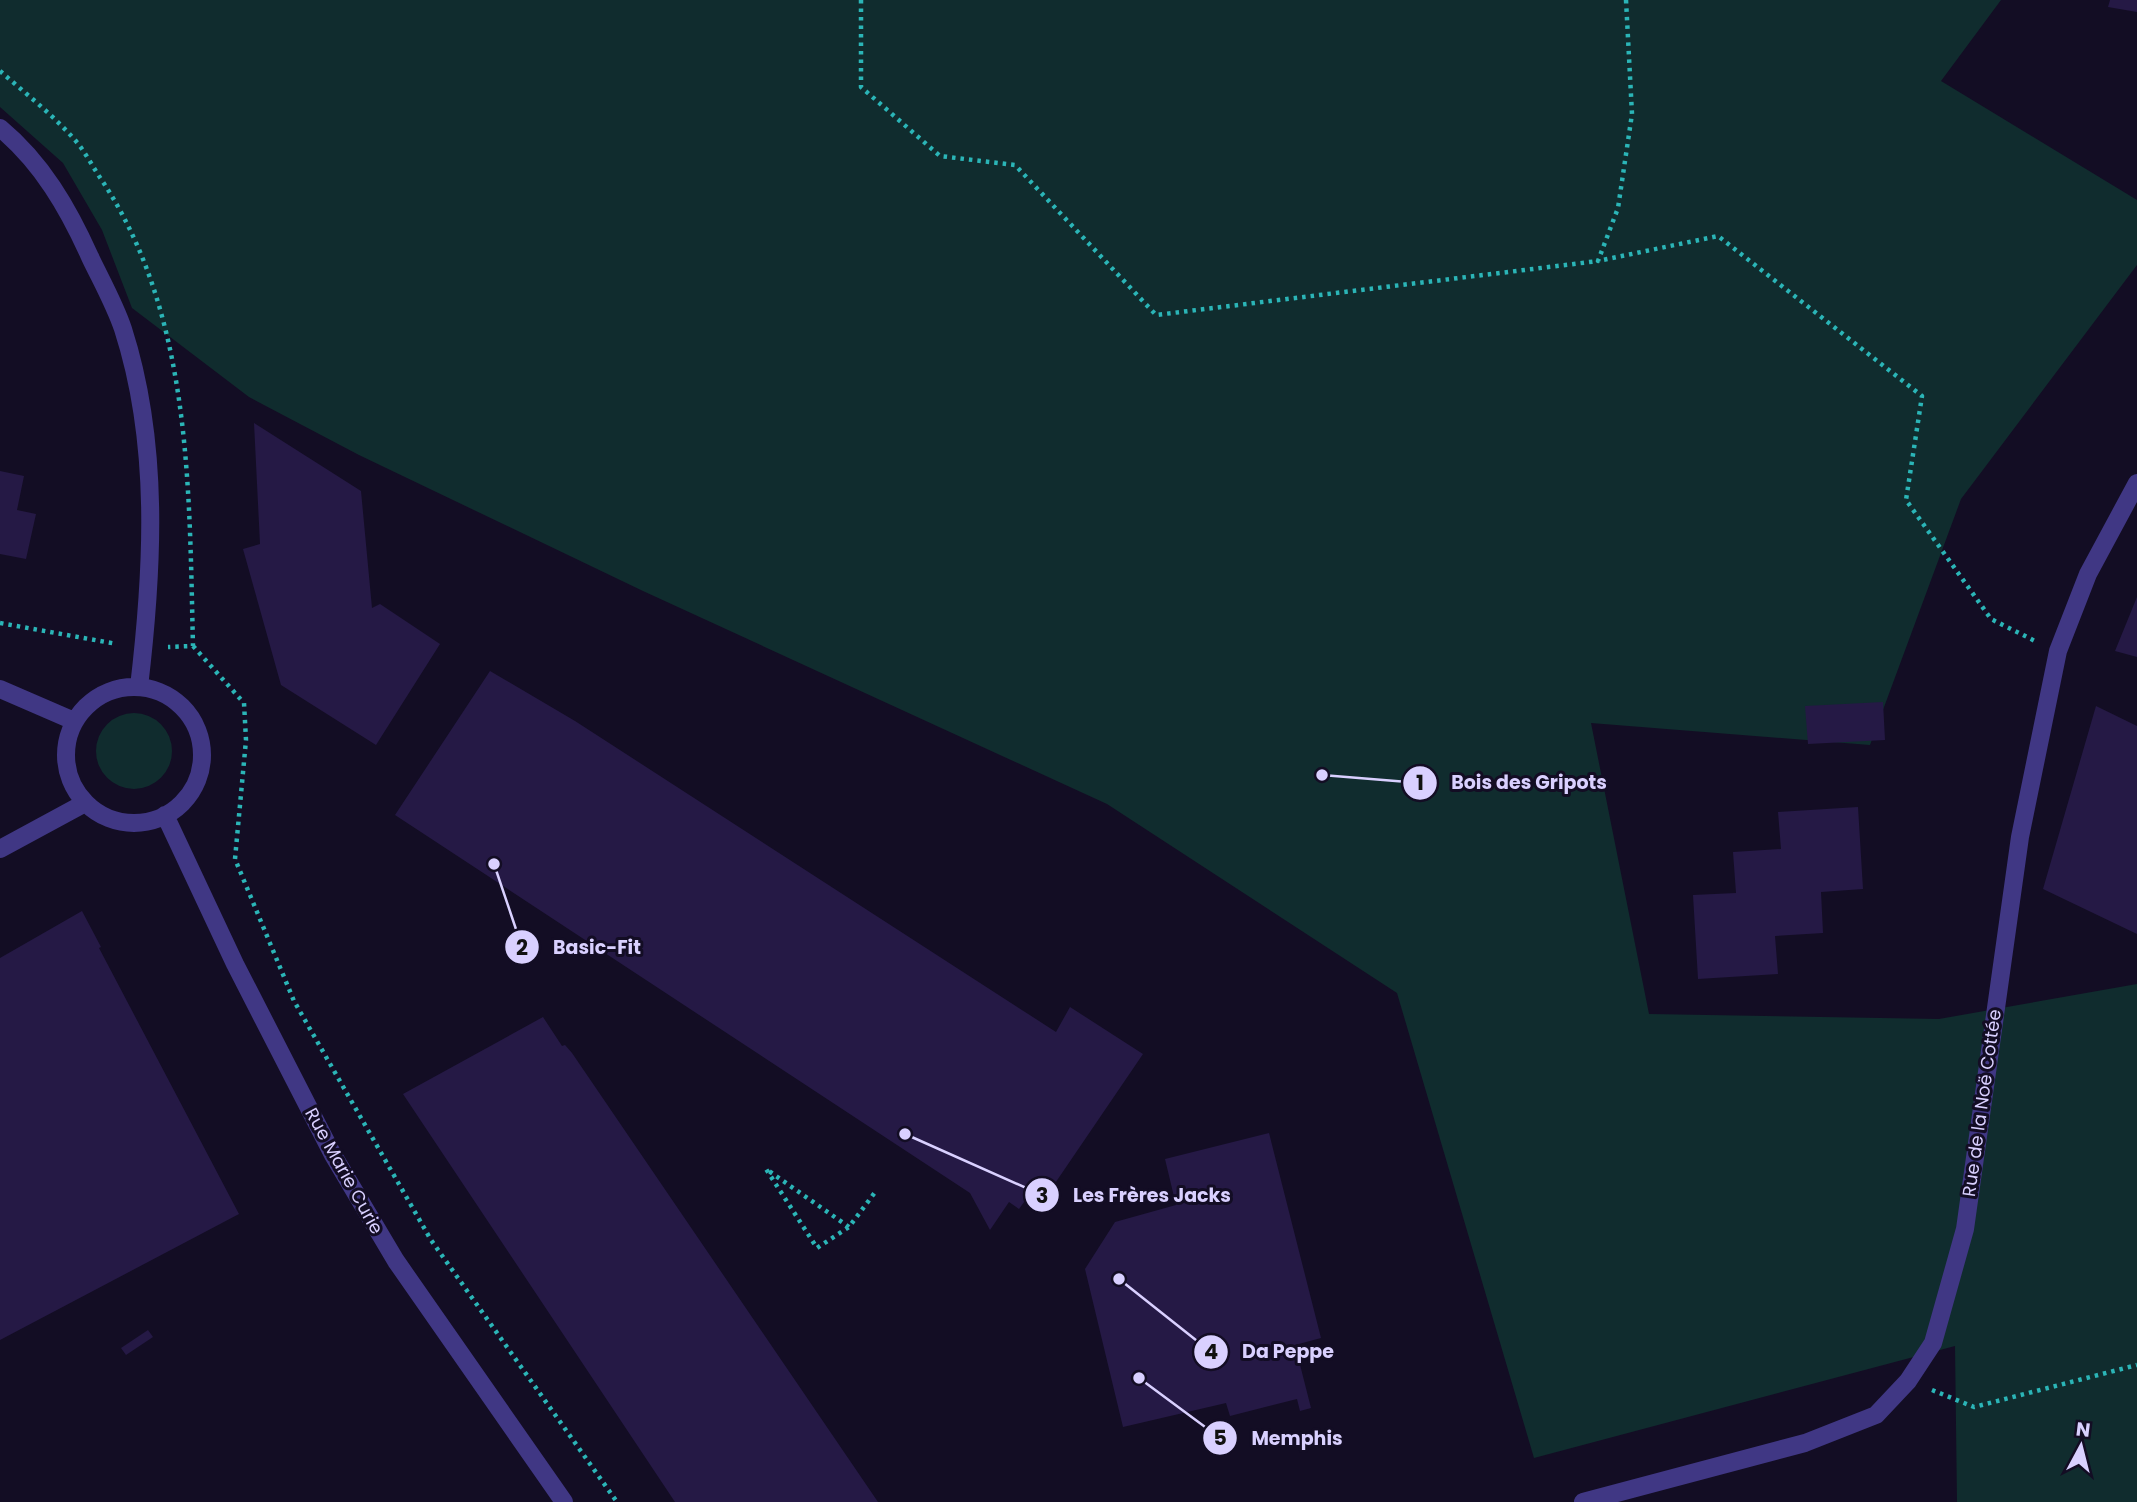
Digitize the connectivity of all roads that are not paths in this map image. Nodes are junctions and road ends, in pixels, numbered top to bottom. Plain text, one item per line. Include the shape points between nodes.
1 (0, 128) edge
2 (2137, 483) edge
3 (139, 687) junction
4 (0, 690) edge
5 (74, 721) junction
6 (85, 803) junction
7 (165, 816) junction
8 (0, 849) edge
9 (564, 1502) edge
10 (1583, 1502) edge

1 - 3 street via 55,188 123,328 143,415 148,461 150,559
2 - 10 street, Rue de la Noë Cottée via 2088,574 2058,652 2020,837 1965,1229 1933,1343 1909,1381 1876,1415 1805,1443
3 - 5 street via 108,691 88,703
3 - 7 street via 174,700 191,716 200,737 202,760 196,783 183,802
4 - 5 street
5 - 6 street via 66,742 65,764
6 - 7 street via 102,816 123,822
6 - 8 street
7 - 9 street, Rue Marie Curie via 333,1155 396,1261

